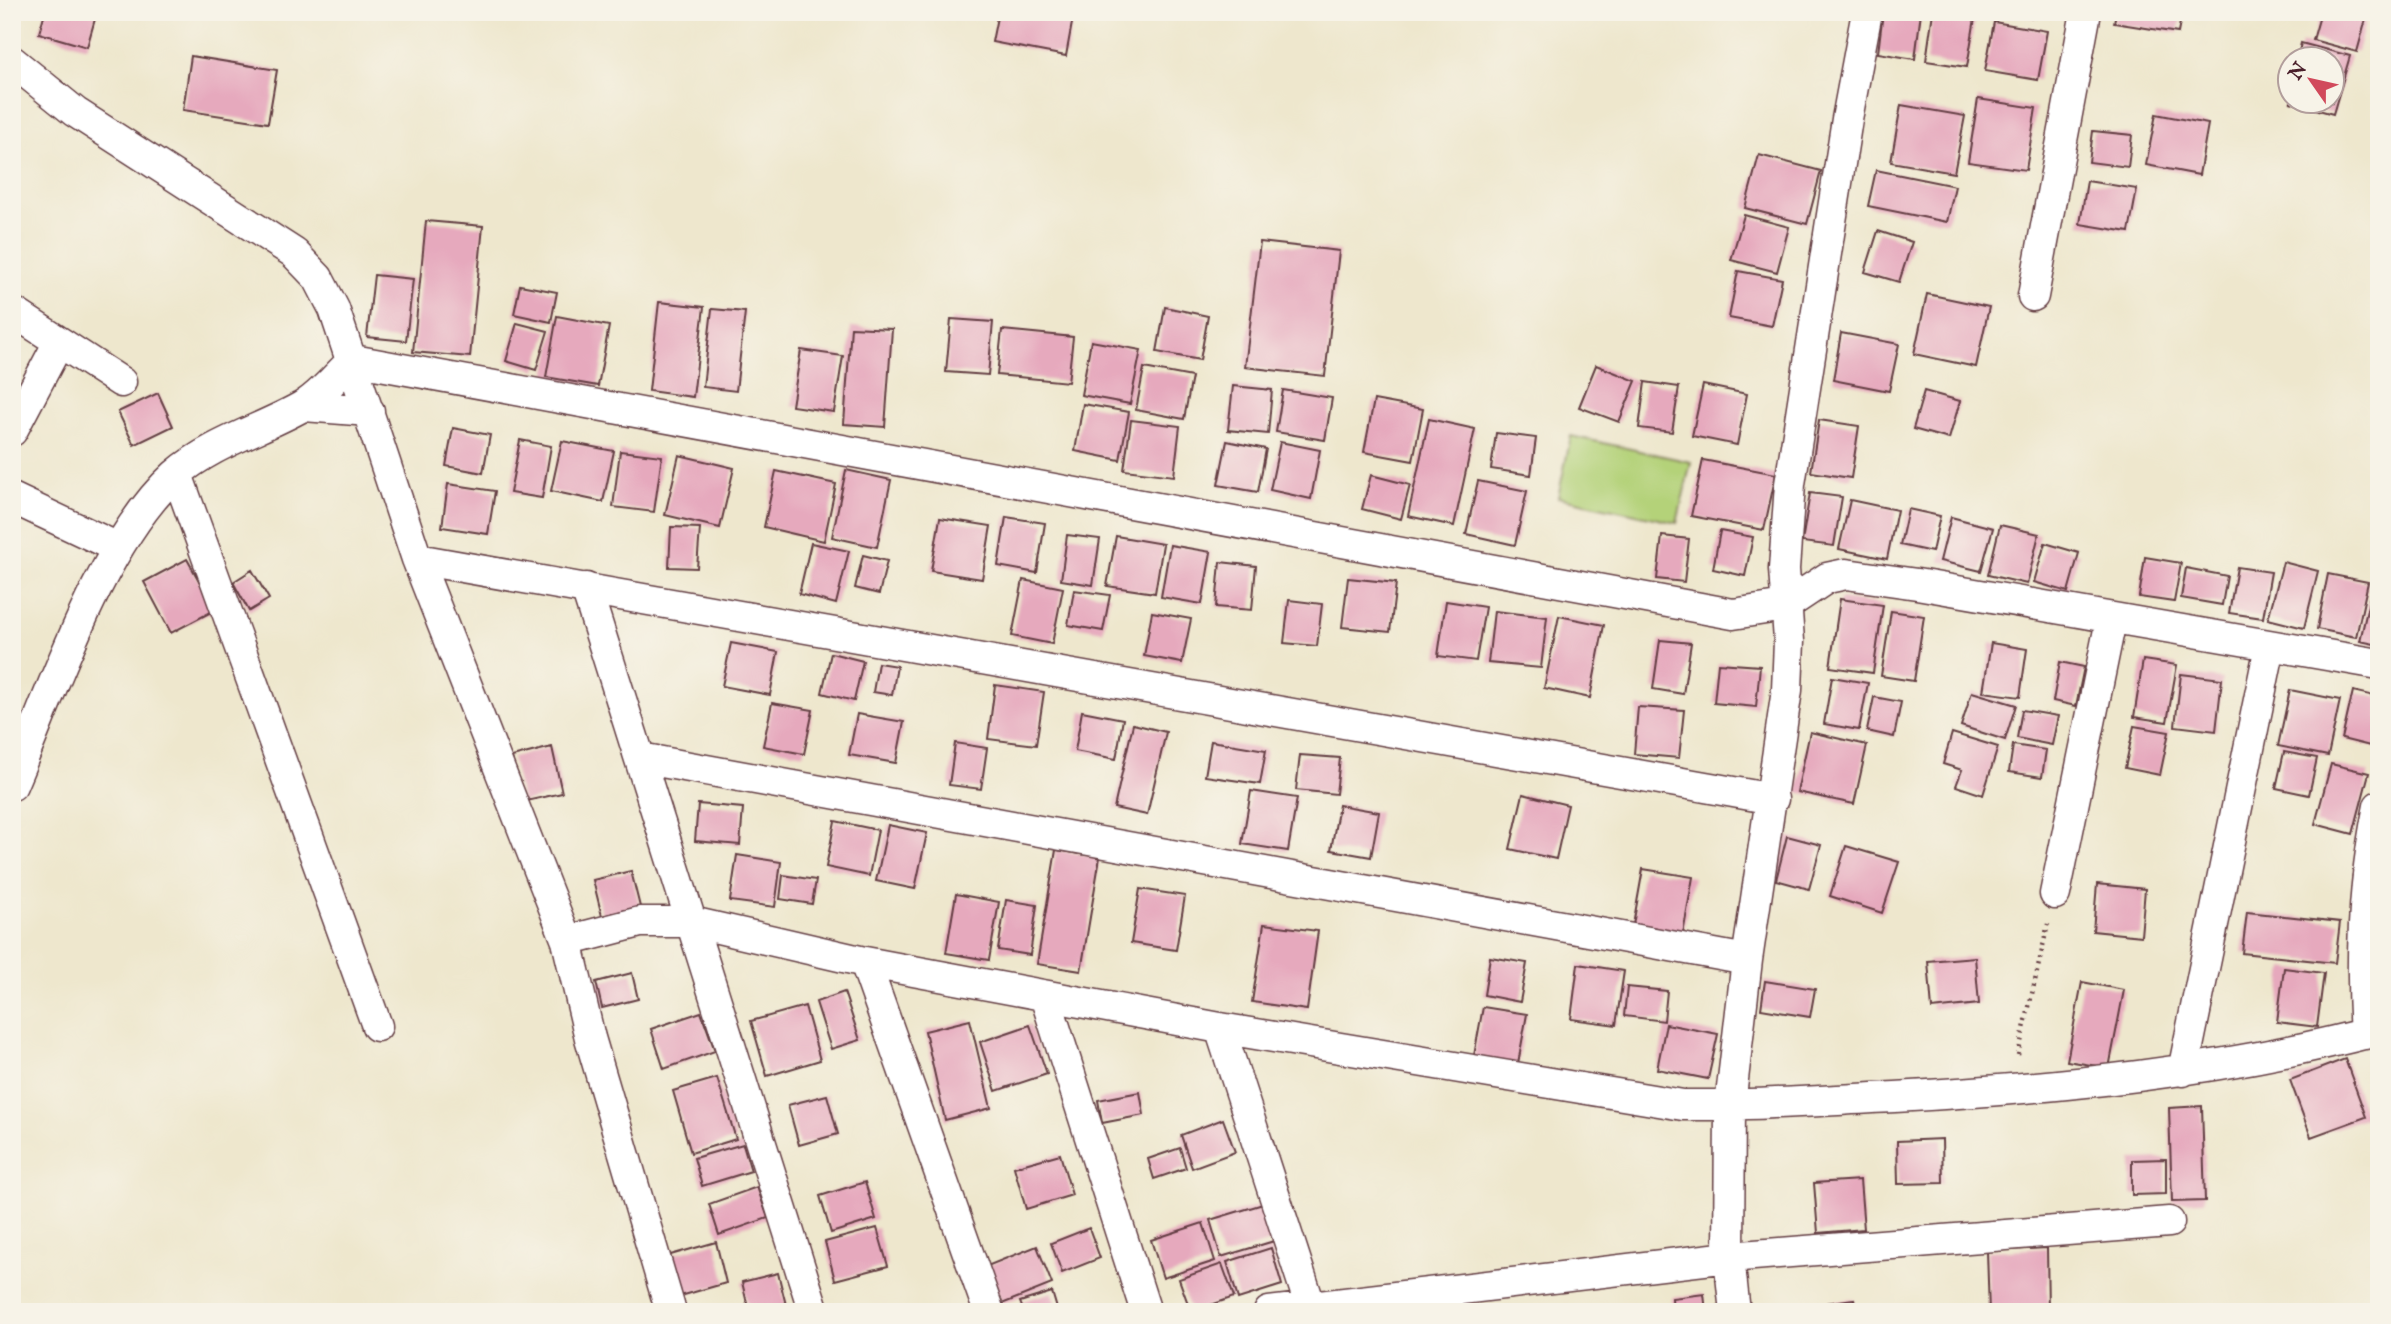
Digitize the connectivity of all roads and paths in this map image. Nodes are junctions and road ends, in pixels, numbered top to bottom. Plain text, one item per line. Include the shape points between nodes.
1 (1867, 12) edge
2 (2086, 12) edge
3 (12, 61) edge
4 (2033, 296) dead end
5 (12, 311) edge
6 (59, 341) junction
7 (352, 360) junction
8 (121, 382) dead end
9 (304, 406) junction
10 (369, 411) junction
11 (12, 431) edge
12 (177, 474) junction
13 (12, 498) edge
14 (118, 548) junction
15 (417, 559) junction
16 (586, 589) junction
17 (1786, 607) junction
18 (2111, 620) junction
19 (2270, 646) junction
20 (2379, 664) edge
21 (640, 758) junction
22 (12, 785) edge
23 (1773, 799) junction
24 (2379, 806) edge
25 (2055, 894) joint
26 (692, 922) junction
27 (567, 941) junction
28 (1747, 960) junction
29 (865, 962) junction
30 (1045, 996) junction
31 (377, 1026) dead end
32 (1220, 1028) junction
33 (2372, 1032) edge
34 (2183, 1071) junction
35 (2010, 1090) junction
36 (1730, 1105) junction
37 (2169, 1222) dead end
38 (1729, 1256) junction
39 (1310, 1305) junction
40 (671, 1312) edge
41 (814, 1312) edge
42 (989, 1312) edge
43 (1146, 1312) edge
44 (1269, 1312) edge
45 (1735, 1312) edge

1 - 17 street via 1790,484
2 - 4 street
3 - 7 street via 75,113 294,253 323,288
5 - 6 street
6 - 8 street
6 - 11 street
7 - 9 street
7 - 10 street
7 - 17 street via 1733,614
9 - 10 street
9 - 12 street via 237,436
10 - 15 street
12 - 14 street via 138,514
12 - 31 street
13 - 14 street
14 - 22 street
15 - 16 street
15 - 27 street
16 - 21 street
16 - 23 street
17 - 18 street via 1828,578 1846,574
17 - 23 street via 1787,690
18 - 19 street
18 - 25 street
19 - 20 street
19 - 34 street
21 - 26 street
21 - 28 street
23 - 28 street
24 - 33 street via 2370,848 2361,970
25 - 35 path
26 - 27 street via 640,922
26 - 29 street
26 - 41 street
27 - 40 street via 590,1038
28 - 36 street
29 - 30 street
29 - 42 street
30 - 32 street
30 - 43 street
32 - 36 street via 1683,1105
32 - 39 street
33 - 34 street
34 - 35 street
35 - 36 street
36 - 38 street
37 - 38 street
38 - 39 street
38 - 45 street
39 - 44 street

